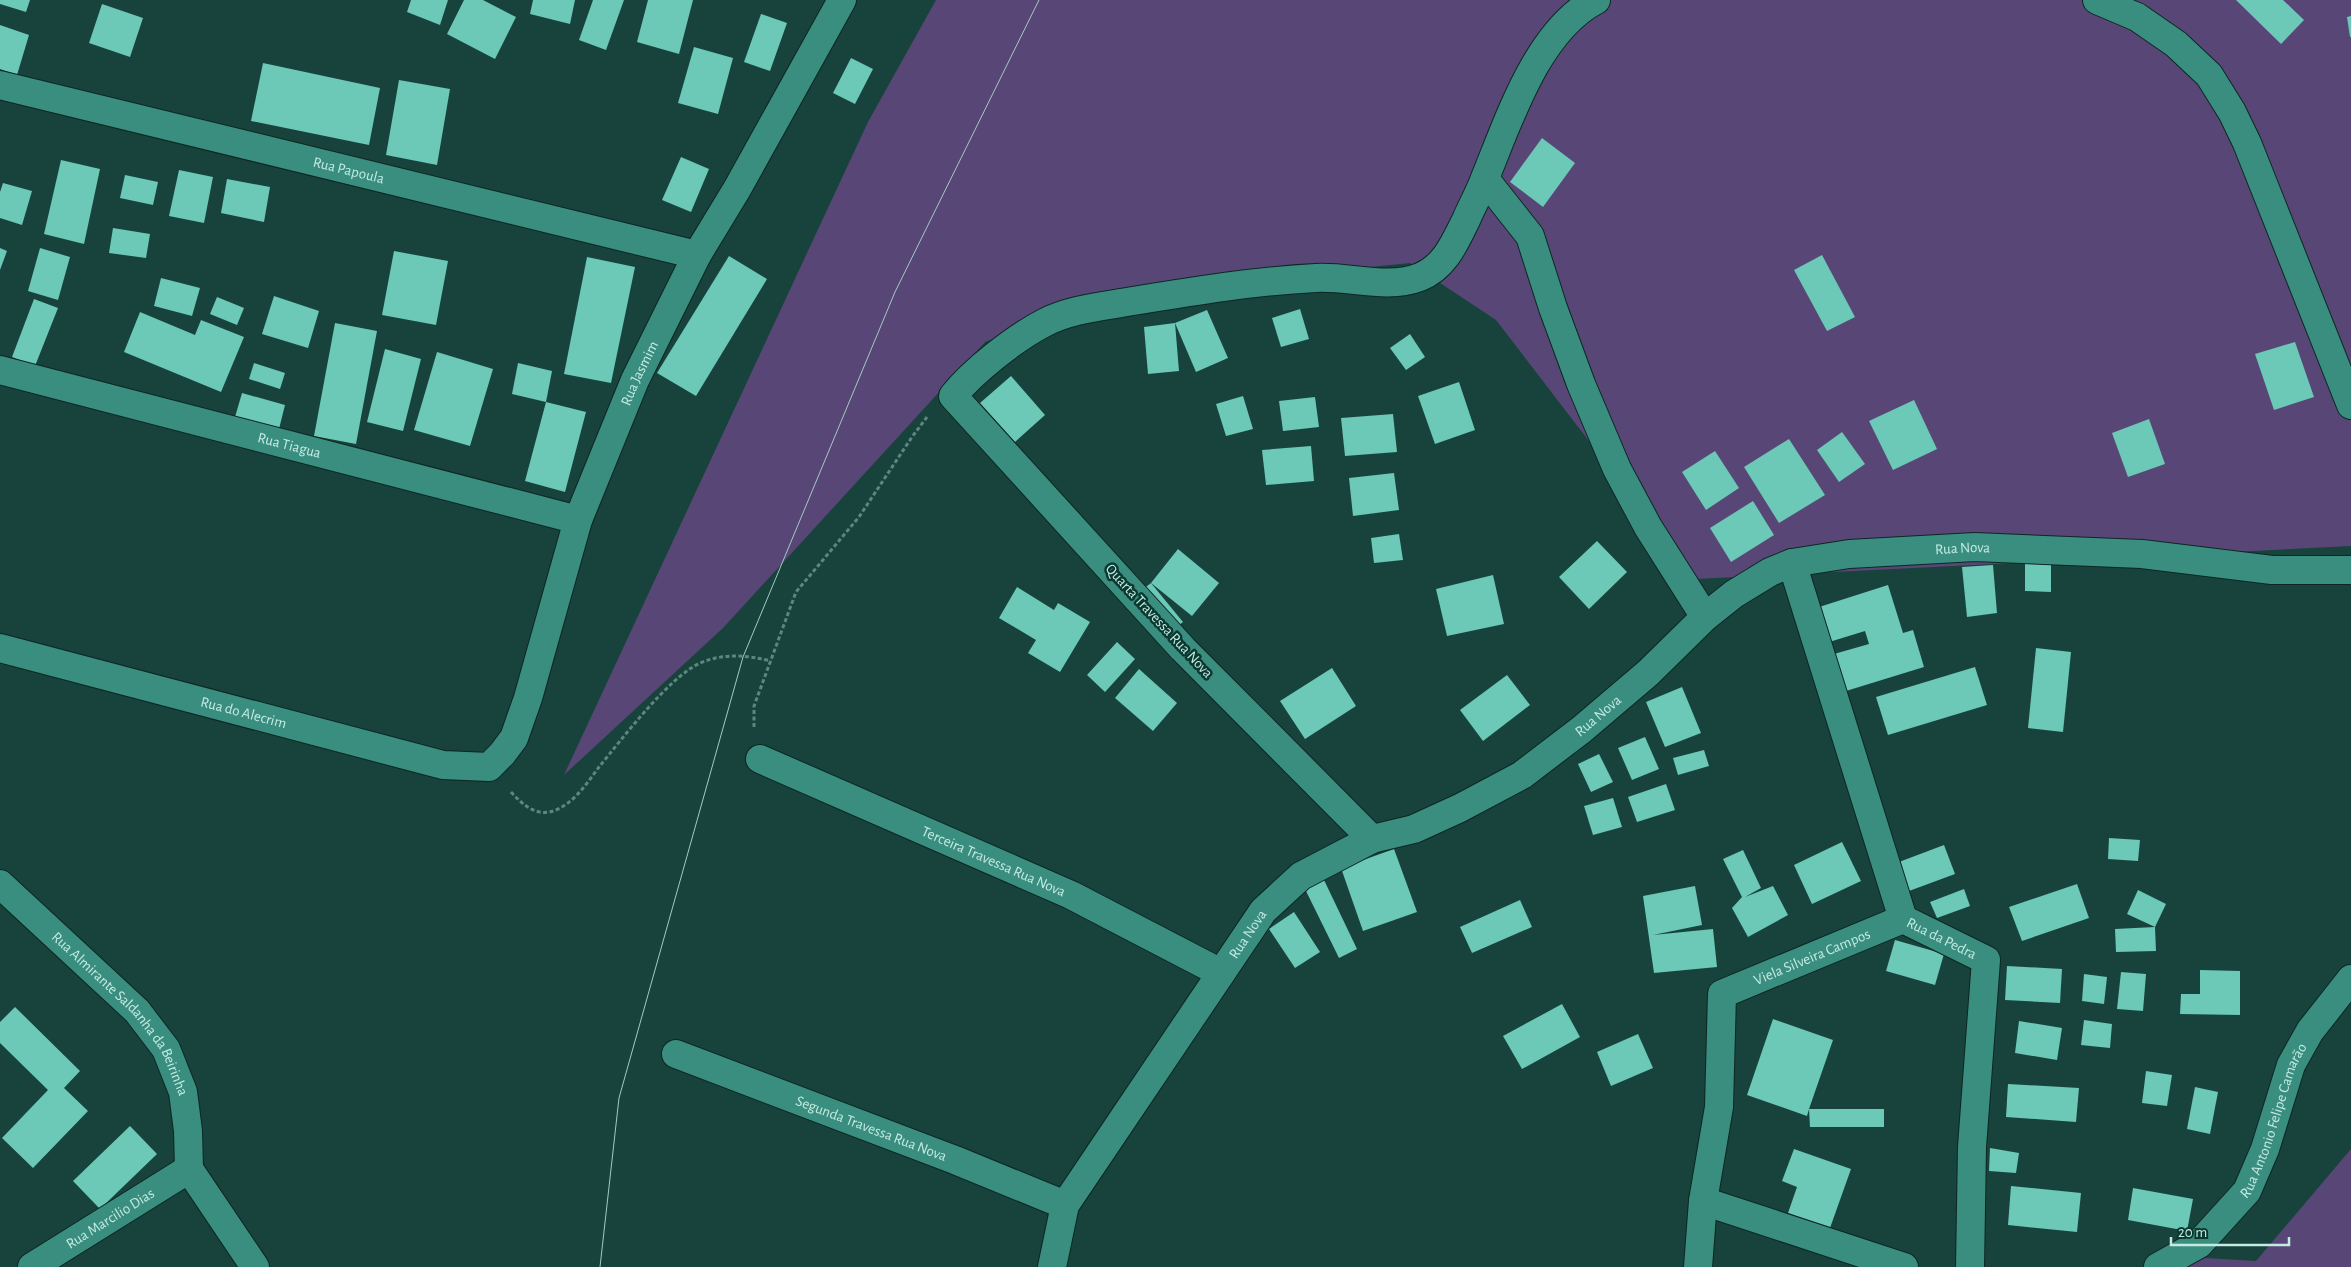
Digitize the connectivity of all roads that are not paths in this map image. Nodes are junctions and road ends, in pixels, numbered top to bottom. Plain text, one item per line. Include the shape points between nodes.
1 (842, 0) edge
2 (1596, 0) edge
3 (2097, 0) edge
4 (0, 85) edge
5 (1485, 179) junction
6 (697, 255) junction
7 (0, 370) edge
8 (2351, 405) edge
9 (578, 520) junction
10 (1792, 563) junction
11 (2351, 570) edge
12 (1705, 617) junction
13 (0, 648) edge
14 (760, 759) road end
15 (489, 767) joint
16 (1372, 839) junction
17 (0, 884) edge
18 (1903, 919) junction
19 (1221, 973) junction
20 (2351, 979) edge
21 (676, 1054) dead end
22 (189, 1169) junction
23 (1703, 1201) junction
24 (1065, 1205) junction
25 (32, 1267) edge
26 (255, 1267) edge
27 (1052, 1267) edge
28 (1698, 1267) edge
29 (1904, 1267) edge
30 (1970, 1267) edge
31 (2158, 1267) edge

1 - 6 street, Rua Jasmim
2 - 5 street via 1569,19 1526,82
3 - 8 street via 2137,17 2176,44 2209,75 2247,143
4 - 6 street, Rua Papoula
5 - 12 street via 1530,236 1581,384 1617,470 1648,527
5 - 16 street, Quarta Travessa Rua Nova via 1450,252 1421,277 1394,283 1319,277 1268,281 1086,309 1045,322 974,373 953,396 1183,649
6 - 9 street, Rua Jasmim via 635,380
7 - 9 street, Rua Tiagua
9 - 15 street, Rua Jasmim via 517,730 502,754
10 - 11 street, Rua Nova via 1849,554 1975,547 2142,554 2272,570
10 - 12 street, Rua Nova via 1734,594
10 - 18 street, Rua da Pedra
12 - 16 street, Rua Nova via 1648,674 1522,775 1414,829
13 - 15 street, Rua do Alecrim via 443,765
14 - 19 street, Terceira Travessa Rua Nova via 1071,896
16 - 19 street, Rua Nova via 1301,876 1262,911
17 - 22 street, Rua Almirante Saldanha da Beirinha via 137,1011 166,1049 183,1092
18 - 23 street, Viela Silveira Campos via 1722,994 1719,1107
18 - 30 street, Rua da Pedra via 1986,960 1972,1147
19 - 24 street, Rua Nova
20 - 31 street, Rua Antonio Felipe Camarão via 2310,1031 2291,1065 2265,1150 2246,1191 2199,1244
21 - 24 street, Segunda Travessa Rua Nova
22 - 25 street, Rua Marcilio Dias
22 - 26 street
23 - 28 street
23 - 29 street
24 - 27 street, Rua Nova

